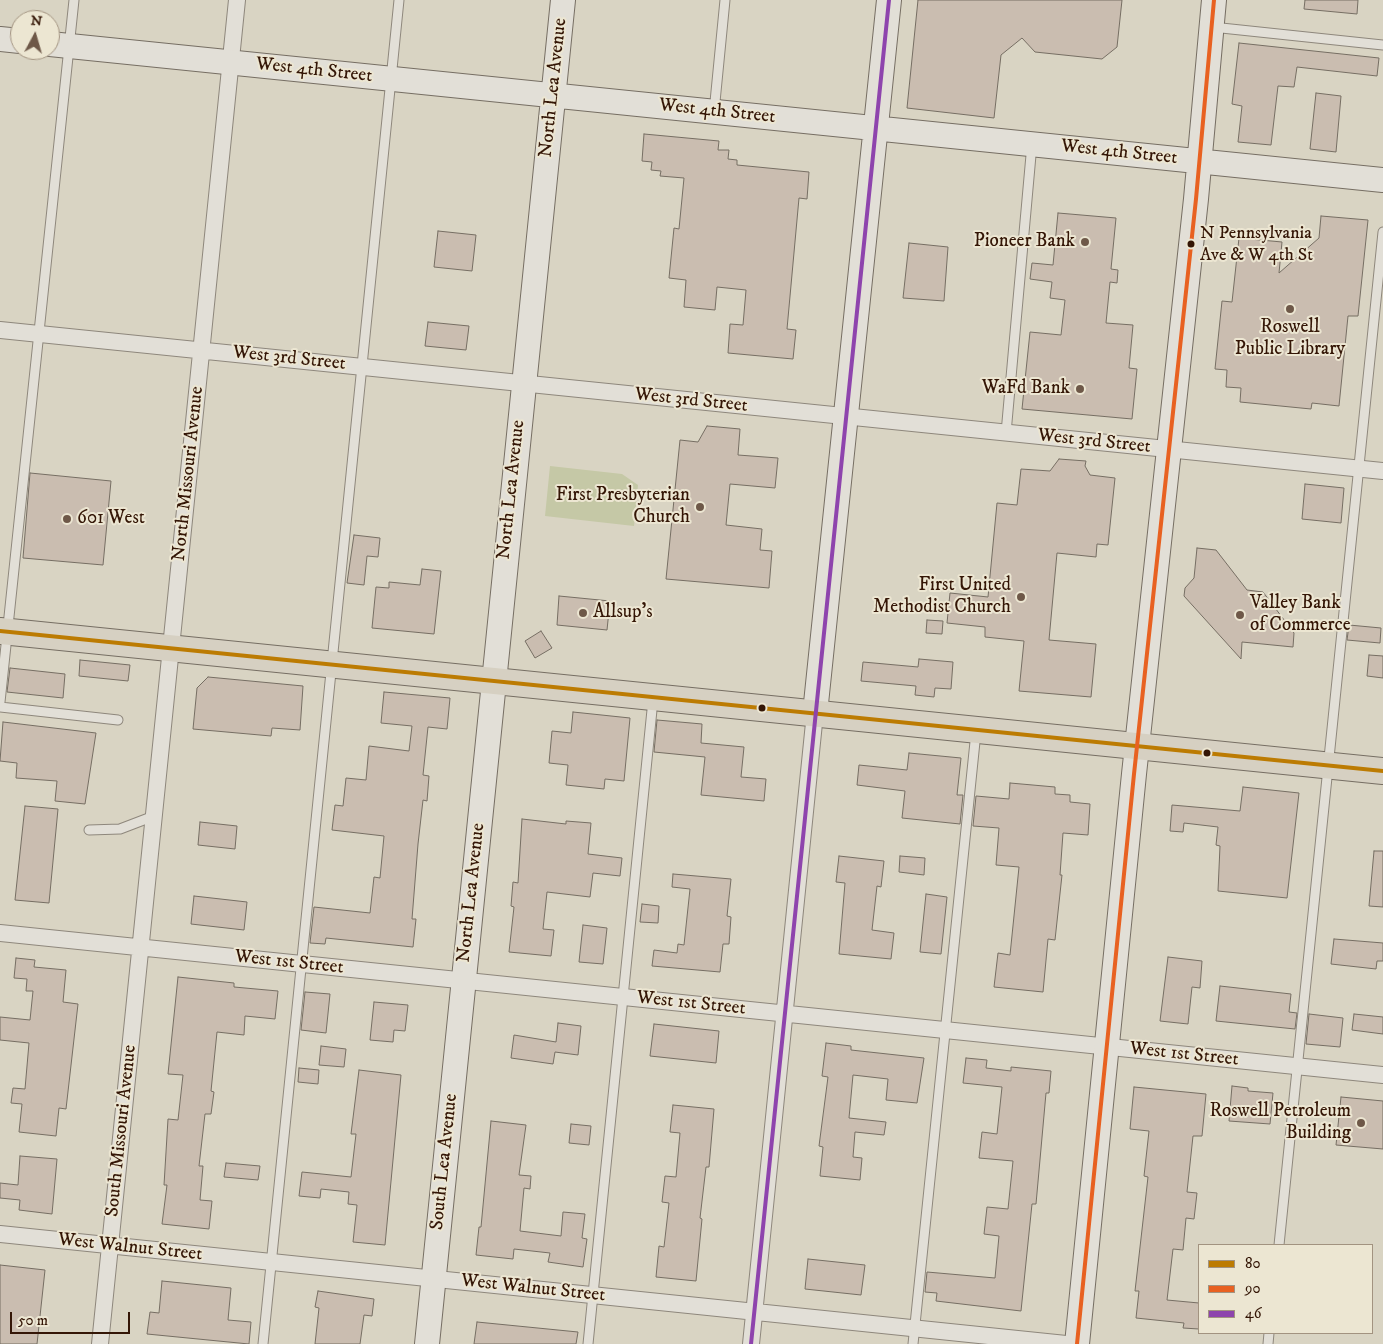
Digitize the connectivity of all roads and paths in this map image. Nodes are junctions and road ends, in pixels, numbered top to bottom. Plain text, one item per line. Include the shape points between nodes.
1 (74, 0) edge
2 (237, 0) edge
3 (399, 0) edge
4 (563, 0) edge
5 (725, 0) edge
6 (889, 0) edge
7 (1214, 0) edge
8 (1211, 27) junction
9 (60, 45) edge
10 (1383, 45) edge
11 (59, 60) edge
12 (231, 63) junction
13 (391, 79) junction
14 (553, 96) junction
15 (714, 112) junction
16 (876, 128) junction
17 (1032, 144) junction
18 (1199, 161) junction
19 (1383, 180) edge
20 (1383, 232) edge
21 (0, 330) edge
22 (40, 334) junction
23 (202, 350) junction
24 (362, 367) junction
25 (523, 384) junction
26 (846, 417) junction
27 (1006, 433) junction
28 (1170, 450) junction
29 (1357, 469) junction
30 (1383, 472) edge
31 (4, 632) edge
32 (171, 648) junction
33 (333, 664) junction
34 (493, 680) junction
35 (653, 696) junction
36 (0, 702) edge
37 (0, 707) edge
38 (815, 713) junction
39 (118, 720) dead end
40 (977, 730) junction
41 (1137, 747) junction
42 (1327, 766) junction
43 (1383, 771) edge
44 (154, 816) junction
45 (89, 830) dead end
46 (0, 933) edge
47 (141, 948) junction
48 (302, 964) junction
49 (464, 981) junction
50 (624, 997) junction
51 (786, 1014) junction
52 (946, 1030) junction
53 (1107, 1047) junction
54 (1298, 1066) junction
55 (1383, 1075) edge
56 (0, 1234) edge
57 (1279, 1244) edge
58 (110, 1246) junction
59 (271, 1262) junction
60 (433, 1279) junction
61 (593, 1295) junction
62 (754, 1312) junction
63 (914, 1336) edge
64 (100, 1344) edge
65 (263, 1344) edge
66 (427, 1344) edge
67 (588, 1344) edge
68 (751, 1344) edge
69 (1066, 1344) edge
70 (1077, 1344) edge

1 - 9 lane
2 - 12 street, North Missouri Avenue
3 - 13 lane
4 - 14 street, North Lea Avenue
5 - 15 lane
6 - 16 street
7 - 8 street
8 - 10 lane
8 - 18 street
9 - 12 street, West 4th Street
11 - 22 lane
12 - 13 street, West 4th Street
12 - 23 street, North Missouri Avenue
13 - 14 street, West 4th Street
13 - 24 lane
14 - 15 street, West 4th Street
14 - 25 street, North Lea Avenue
15 - 16 street, West 4th Street
16 - 17 street, West 4th Street
16 - 26 street
17 - 18 street, West 4th Street
17 - 27 lane
18 - 19 street, West 4th Street
18 - 28 street
20 - 29 lane
21 - 22 street, West 3rd Street
22 - 23 street, West 3rd Street
22 - 31 lane
23 - 24 street, West 3rd Street
23 - 32 street, North Missouri Avenue
24 - 25 street, West 3rd Street
24 - 33 lane
25 - 26 street, West 3rd Street
25 - 34 street, North Lea Avenue
26 - 27 street, West 3rd Street
26 - 38 street
27 - 28 street, West 3rd Street
28 - 29 street, West 3rd Street
28 - 41 street
29 - 30 street, West 3rd Street
29 - 42 lane
31 - 32 main road
31 - 36 lane
32 - 33 main road
32 - 44 street, North Missouri Avenue
33 - 34 main road
33 - 48 lane
34 - 35 main road
34 - 49 street, North Lea Avenue
35 - 38 main road
35 - 50 lane
37 - 39 lane
38 - 40 main road
38 - 51 street
40 - 41 main road
40 - 52 lane
41 - 42 main road
41 - 53 street
42 - 43 main road
42 - 54 lane
44 - 45 lane via 120,829
44 - 47 street, North Missouri Avenue
46 - 47 street, West 1st Street
47 - 48 street, West 1st Street
47 - 58 street, South Missouri Avenue
48 - 49 street, West 1st Street
48 - 59 lane
49 - 50 street, West 1st Street
49 - 60 street, South Lea Avenue
50 - 51 street, West 1st Street
50 - 61 lane
51 - 52 street, West 1st Street
51 - 62 street
52 - 53 street, West 1st Street
52 - 63 lane
53 - 54 street, West 1st Street
53 - 70 street
54 - 55 street, West 1st Street
54 - 57 lane
56 - 58 street, West Walnut Street
58 - 59 street, West Walnut Street
58 - 64 street, South Missouri Avenue
59 - 60 street, West Walnut Street
59 - 65 lane
60 - 61 street, West Walnut Street
60 - 66 street, South Lea Avenue
61 - 62 street, West Walnut Street
61 - 67 lane
62 - 63 street, West Walnut Street
62 - 68 street
63 - 69 street, West Walnut Street

